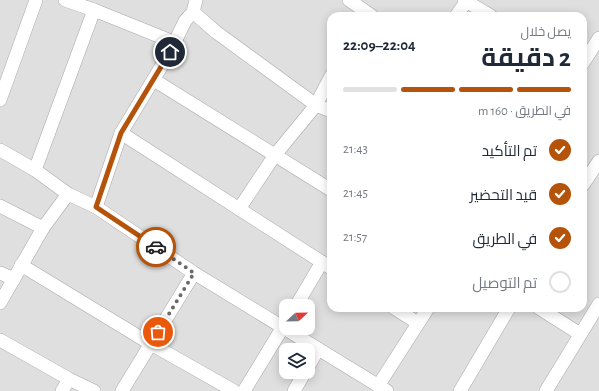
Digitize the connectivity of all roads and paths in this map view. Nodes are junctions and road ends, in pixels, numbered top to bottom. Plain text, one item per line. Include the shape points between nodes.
1 (36, 0) edge
2 (65, 0) edge
3 (349, 0) edge
4 (465, 1) edge
5 (194, 6) edge
6 (94, 10) junction
7 (368, 11) edge
8 (458, 12) edge
9 (483, 12) edge
10 (599, 38) edge
11 (176, 43) junction
12 (587, 57) edge
13 (154, 80) junction
14 (327, 84) edge
15 (0, 100) edge
16 (316, 105) junction
17 (327, 109) edge
18 (121, 133) junction
19 (0, 150) edge
20 (275, 155) junction
21 (594, 166) edge
22 (34, 170) junction
23 (587, 178) edge
24 (327, 188) edge
25 (68, 194) junction
26 (0, 206) edge
27 (96, 207) junction
28 (239, 209) junction
29 (43, 228) junction
30 (21, 265) junction
31 (327, 265) edge
32 (0, 273) edge
33 (194, 273) junction
34 (14, 279) junction
35 (301, 299) edge
36 (0, 303) edge
37 (599, 304) edge
38 (400, 312) edge
39 (425, 312) edge
40 (507, 312) edge
41 (545, 312) edge
42 (279, 321) edge
43 (418, 323) junction
44 (279, 332) edge
45 (580, 334) junction
46 (299, 335) edge
47 (0, 340) edge
48 (151, 344) junction
49 (318, 349) junction
50 (315, 354) edge
51 (69, 379) junction
52 (301, 379) edge
53 (383, 388) edge
54 (62, 391) edge
55 (94, 391) edge
56 (122, 391) edge
57 (234, 391) edge
58 (244, 391) edge
59 (294, 391) edge
60 (460, 391) edge
61 (546, 391) edge

1 - 15 street
2 - 6 street
3 - 7 street
4 - 8 street
4 - 9 street
5 - 11 street
5 - 16 street via 216,32
6 - 11 street
6 - 22 street
10 - 12 street
11 - 13 street
13 - 18 street
13 - 20 street
14 - 16 street
16 - 17 street
16 - 20 street
18 - 27 street
18 - 28 street
19 - 22 street
20 - 24 street
20 - 28 street
21 - 23 street
22 - 25 street
25 - 27 street
25 - 29 street
26 - 29 street
27 - 33 street
28 - 31 street
29 - 30 street
30 - 34 street
30 - 48 street
31 - 35 street
32 - 34 street
33 - 42 street
33 - 48 street
34 - 36 street
37 - 45 street
38 - 43 street
39 - 43 street
40 - 60 street
41 - 45 street
43 - 53 street
44 - 58 street
45 - 61 street
46 - 49 street
47 - 51 street
48 - 56 street
48 - 57 street
49 - 50 street
49 - 53 street
51 - 54 street
51 - 55 street
52 - 59 street

